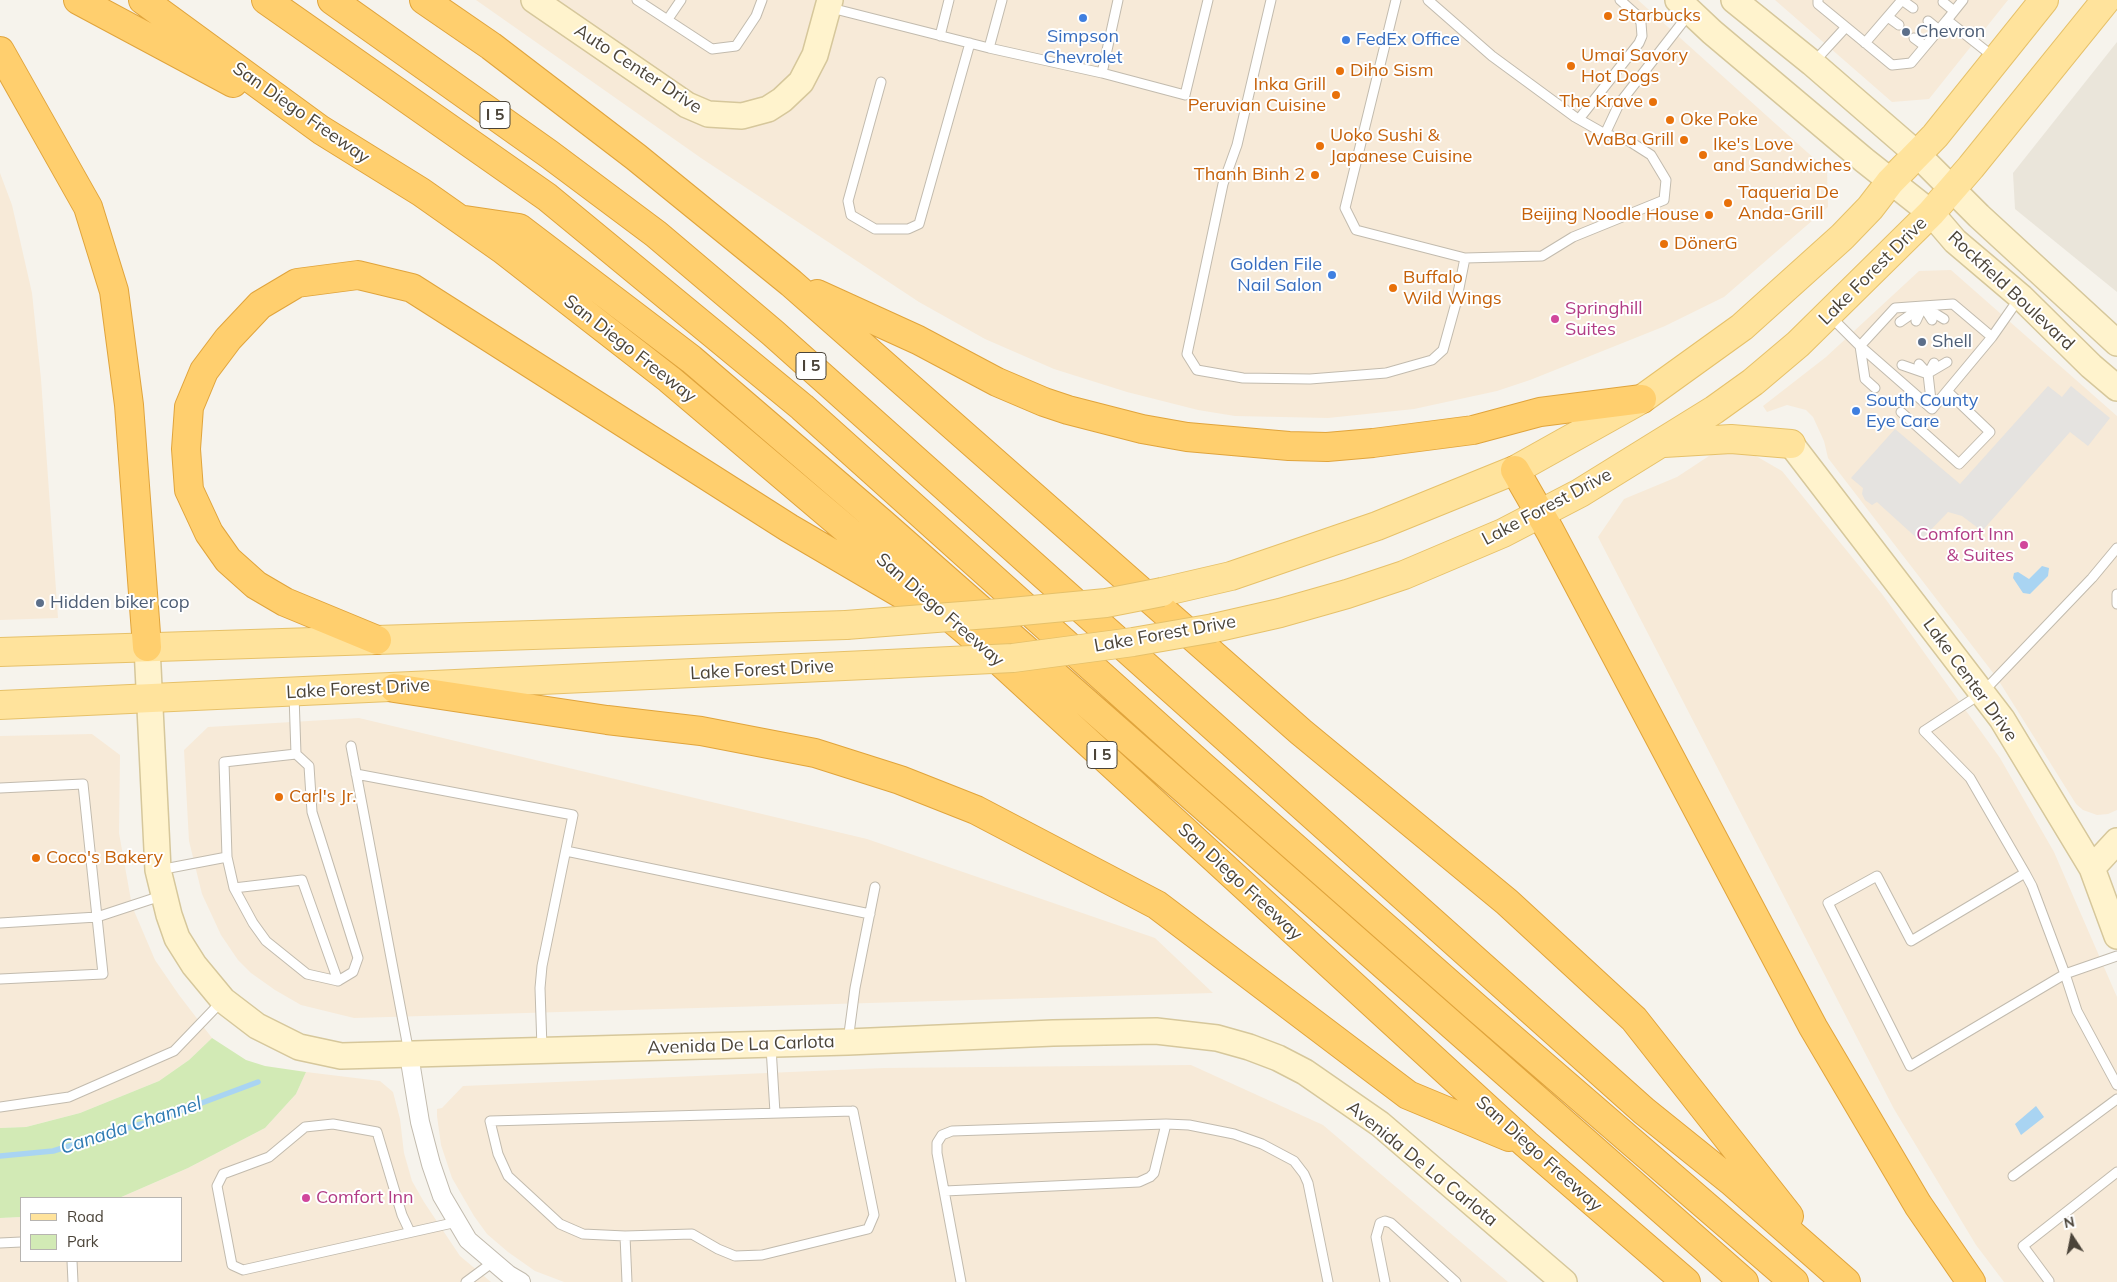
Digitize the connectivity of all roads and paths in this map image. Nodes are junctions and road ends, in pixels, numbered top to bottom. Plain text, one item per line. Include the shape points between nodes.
1 (78, 0) edge
2 (143, 0) edge
3 (266, 0) edge
4 (332, 0) edge
5 (424, 0) edge
6 (534, 0) edge
7 (637, 0) edge
8 (681, 0) edge
9 (762, 0) edge
10 (949, 0) edge
11 (1002, 0) edge
12 (1118, 0) edge
13 (1208, 0) edge
14 (1271, 0) edge
15 (1396, 0) edge
16 (1428, 0) edge
17 (1620, 0) edge
18 (1734, 0) edge
19 (1818, 0) edge
20 (1902, 0) edge
21 (1964, 0) edge
22 (2044, 0) edge
23 (2106, 0) edge
24 (1943, 2) dead end
25 (829, 4) edge
26 (1684, 6) edge
27 (1913, 8) dead end
28 (1954, 11) junction
29 (1888, 16) junction
30 (668, 19) junction
31 (1947, 20) junction
32 (1928, 21) dead end
33 (1899, 26) dead end
34 (1846, 27) junction
35 (1939, 30) junction
36 (940, 36) junction
37 (1914, 38) dead end
38 (1866, 43) junction
39 (970, 44) junction
40 (1924, 46) junction
41 (989, 48) junction
42 (0, 51) edge
43 (1996, 59) junction
44 (1812, 63) junction
45 (1102, 73) junction
46 (881, 82) dead end
47 (1579, 119) junction
48 (321, 130) junction
49 (1605, 134) junction
50 (1917, 154) junction
51 (1890, 182) junction
52 (1952, 189) junction
53 (1931, 213) junction
54 (459, 219) junction
55 (1465, 258) junction
56 (791, 283) junction
57 (2020, 297) junction
58 (1923, 306) junction
59 (1828, 314) junction
60 (1944, 319) dead end
61 (1932, 320) dead end
62 (1916, 321) dead end
63 (1900, 322) dead end
64 (1992, 337) junction
65 (2117, 343) edge
66 (1860, 346) junction
67 (1947, 362) dead end
68 (1934, 363) dead end
69 (1919, 364) dead end
70 (1902, 365) dead end
71 (1928, 374) junction
72 (1874, 388) dead end
73 (2117, 388) edge
74 (1947, 391) junction
75 (1642, 399) junction
76 (1932, 409) junction
77 (1902, 412) dead end
78 (1662, 444) junction
79 (1791, 444) joint
80 (1515, 470) junction
81 (1540, 514) junction
82 (2117, 548) edge
83 (2117, 594) edge
84 (2117, 604) edge
85 (971, 635) junction
86 (377, 640) junction
87 (147, 647) junction
88 (0, 652) edge
89 (394, 688) junction
90 (294, 692) junction
91 (1982, 693) junction
92 (150, 699) junction
93 (0, 705) edge
94 (351, 746) dead end
95 (296, 754) junction
96 (356, 774) junction
97 (0, 788) edge
98 (2117, 841) edge
99 (566, 851) junction
100 (227, 857) junction
101 (2092, 868) junction
102 (158, 870) junction
103 (2025, 873) junction
104 (875, 887) dead end
105 (234, 888) junction
106 (164, 895) junction
107 (870, 914) junction
108 (97, 917) junction
109 (0, 922) edge
110 (2117, 936) edge
111 (2117, 956) edge
112 (2066, 974) junction
113 (0, 979) edge
114 (338, 981) junction
115 (223, 1000) junction
116 (848, 1042) junction
117 (770, 1044) junction
118 (543, 1051) junction
119 (410, 1055) junction
120 (2117, 1085) edge
121 (2117, 1099) edge
122 (0, 1107) edge
123 (775, 1113) junction
124 (1166, 1124) junction
125 (1526, 1144) junction
126 (2117, 1172) edge
127 (2013, 1176) dead end
128 (945, 1191) junction
129 (457, 1222) junction
130 (410, 1232) junction
131 (625, 1236) junction
132 (20, 1242) edge
133 (0, 1243) edge
134 (72, 1262) edge
135 (493, 1262) junction
136 (1839, 1276) edge
137 (2049, 1281) edge
138 (73, 1282) edge
139 (466, 1282) edge
140 (521, 1282) edge
141 (627, 1282) edge
142 (961, 1282) edge
143 (1328, 1282) edge
144 (1385, 1282) edge
145 (1456, 1282) edge
146 (1564, 1282) edge
147 (1686, 1282) edge
148 (1744, 1282) edge
149 (1794, 1282) edge
150 (1971, 1282) edge

1 - 48 highway
2 - 48 highway, San Diego Freeway / I 5
3 - 149 highway via 547,197 802,407 1276,831
4 - 136 highway, I 5 via 549,154 671,246 941,482 1644,1111 1731,1181
5 - 56 highway via 583,116
6 - 25 main road, Auto Center Drive via 687,105 721,116 758,112 794,90 815,55
7 - 30 lane
8 - 30 lane
9 - 30 lane via 756,16 736,46 712,49
10 - 36 lane
11 - 41 lane
12 - 45 lane
13 - 45 lane via 1185,95
14 - 55 lane via 1237,145 1224,184 1187,354 1197,370 1244,378 1310,379 1386,372 1432,360 1442,350
15 - 55 lane via 1345,208 1356,230
16 - 47 lane via 1492,56
17 - 47 lane via 1638,16 1642,36
18 - 44 main road, Rockfield Boulevard
19 - 34 lane via 1818,4
20 - 27 lane
20 - 29 lane
21 - 28 lane
22 - 43 main road
23 - 52 main road, Lake Forest Drive
24 - 28 lane
25 - 36 lane
26 - 49 lane via 1624,97
26 - 51 main road, Rockfield Boulevard
28 - 31 lane
29 - 33 lane
29 - 38 lane
31 - 35 lane
31 - 43 lane
32 - 35 lane
34 - 38 lane
34 - 44 lane
35 - 40 lane
36 - 39 lane
37 - 40 lane
38 - 40 lane via 1892,65 1910,63
39 - 41 lane
39 - 46 lane via 919,224 908,229 875,228 851,215 848,201
41 - 45 lane
42 - 87 highway via 88,207 114,292 129,405
43 - 50 main road
44 - 50 main road, Rockfield Boulevard
47 - 49 lane
48 - 54 highway, San Diego Freeway / I 5
49 - 55 lane via 1629,141 1651,156 1666,180 1664,200 1573,237 1542,256
50 - 51 main road
50 - 52 main road, Rockfield Boulevard
51 - 53 main road, Rockfield Boulevard
51 - 75 main road via 1842,237 1742,327
52 - 53 main road, Lake Forest Drive
52 - 65 main road, Rockfield Boulevard
53 - 57 main road, Rockfield Boulevard via 1955,241
53 - 59 main road, Lake Forest Drive
54 - 85 highway, San Diego Freeway / I 5 via 668,379
54 - 148 highway via 519,228 691,359 890,530
56 - 75 highway via 1044,402 1134,427 1187,437 1327,447 1473,430 1540,412
56 - 136 highway via 1301,732 1506,902 1634,1019
57 - 64 lane
57 - 73 main road, Rockfield Boulevard
58 - 60 lane
58 - 61 lane
58 - 62 lane
58 - 63 lane
58 - 64 lane via 1954,304
58 - 66 lane via 1895,308
59 - 66 lane
59 - 78 main road, Lake Forest Drive via 1753,382
64 - 74 lane
66 - 72 lane via 1865,379
66 - 76 lane
67 - 71 lane
68 - 71 lane
69 - 71 lane
70 - 71 lane
71 - 76 lane
74 - 76 lane
74 - 77 lane via 1990,432 1959,464
75 - 80 main road
78 - 79 main road via 1731,439
78 - 81 main road, Lake Forest Drive
79 - 91 main road, Lake Center Drive
80 - 81 highway
80 - 86 main road, bridge via 1296,556 1231,576 1106,603 846,625
81 - 89 main road, Lake Forest Drive, bridge via 1404,574 1280,613 1133,642 1013,658
81 - 150 highway via 1813,1027 1918,1205
82 - 91 lane
83 - 84 lane
85 - 86 highway via 789,528 412,288 358,275 297,283 260,305 204,371 189,407 186,449 189,490 209,533 228,560 256,585 285,602
85 - 125 highway, San Diego Freeway / I 5
86 - 87 main road
87 - 88 main road
87 - 92 main road, Avenida De La Carlota
89 - 90 main road, Lake Forest Drive
89 - 125 highway via 701,731 815,754 900,780 976,810 1157,905 1408,1096
90 - 92 main road, Lake Forest Drive
90 - 95 lane
91 - 101 main road, Lake Center Drive via 2002,718
91 - 103 lane via 1924,731 1970,778
92 - 93 main road, Lake Forest Drive
92 - 102 main road, Avenida De La Carlota
94 - 96 lane
95 - 100 lane via 224,762
95 - 114 lane via 308,766 312,812 358,958 352,972
96 - 99 lane via 574,815
96 - 119 lane
97 - 108 lane via 83,784
98 - 101 main road
99 - 107 lane
99 - 118 lane via 542,966
100 - 102 lane
100 - 105 lane
101 - 110 main road, Lake Center Drive
102 - 106 main road, Avenida De La Carlota
103 - 112 lane
103 - 112 lane via 1911,941 1877,876 1828,903 1910,1066
104 - 107 lane
105 - 114 lane via 266,941 307,974
105 - 114 lane via 302,880
106 - 108 lane
106 - 115 main road, Avenida De La Carlota via 176,938
107 - 116 lane
108 - 109 lane
108 - 113 lane via 103,974
111 - 112 lane
112 - 120 lane via 2077,1011
115 - 119 main road, Avenida De La Carlota via 257,1026 299,1047 341,1056
115 - 122 lane via 174,1051 69,1097
116 - 117 main road, Avenida De La Carlota
116 - 146 main road, Avenida De La Carlota via 1156,1031 1217,1038 1249,1047 1305,1072 1380,1124
117 - 118 main road, Avenida De La Carlota
117 - 123 lane
118 - 119 main road, Avenida De La Carlota
119 - 129 street via 430,1164 442,1196
121 - 127 lane
123 - 131 lane via 853,1111 874,1215 868,1229 762,1255 735,1256 692,1234
123 - 131 lane via 490,1121 498,1154 508,1176 560,1224 583,1234
124 - 128 lane via 1154,1173 1139,1182
124 - 128 lane via 952,1132 942,1135 937,1143
124 - 143 lane via 1226,1132 1294,1161 1308,1183
125 - 147 highway, San Diego Freeway / I 5
126 - 137 lane via 2023,1246
128 - 142 lane
129 - 130 lane
129 - 135 street via 468,1240
130 - 130 lane via 243,1270 232,1264 217,1186 223,1174 269,1157 305,1127 333,1124 376,1132
131 - 141 lane
132 - 133 lane
134 - 138 lane
135 - 139 lane
135 - 140 street
144 - 145 lane via 1376,1237 1380,1223 1385,1221

